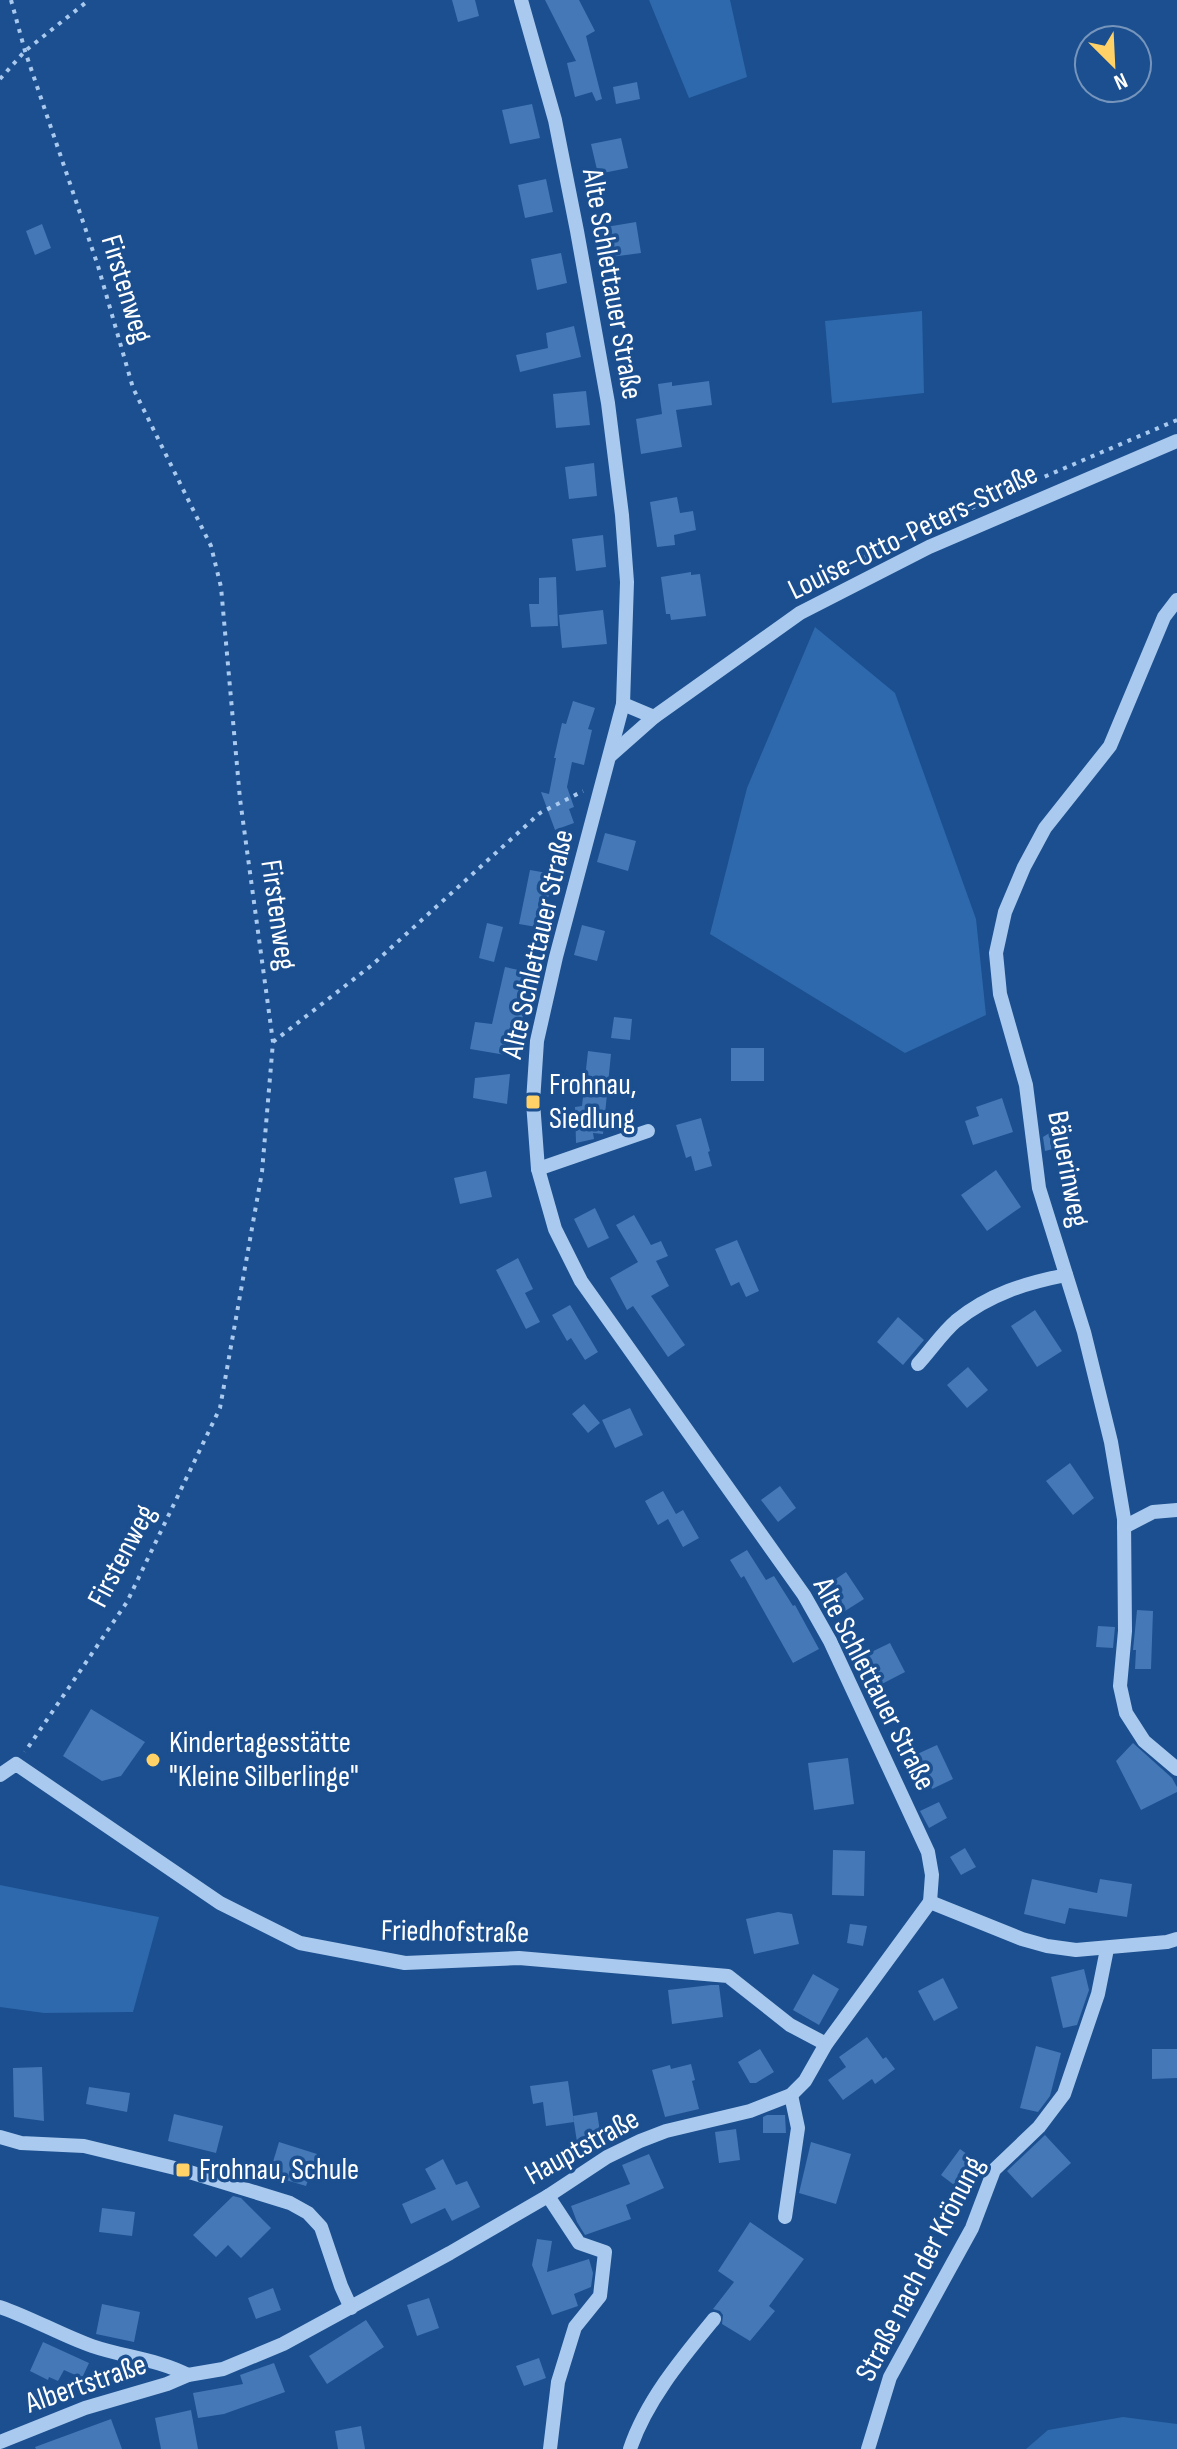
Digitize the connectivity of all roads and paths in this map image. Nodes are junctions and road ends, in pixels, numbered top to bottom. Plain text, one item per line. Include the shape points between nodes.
1 (11, 0) edge
2 (89, 0) edge
3 (521, 0) edge
4 (25, 51) junction
5 (0, 79) edge
6 (1177, 441) edge
7 (1177, 600) edge
8 (623, 704) junction
9 (654, 717) junction
10 (610, 755) junction
11 (603, 781) junction
12 (273, 1042) junction
13 (648, 1131) dead end
14 (538, 1169) junction
15 (1066, 1275) junction
16 (918, 1364) dead end
17 (1177, 1510) edge
18 (1124, 1527) junction
19 (16, 1764) junction
20 (1177, 1769) edge
21 (0, 1775) edge
22 (930, 1902) junction
23 (1177, 1939) edge
24 (1107, 1949) junction
25 (826, 2044) junction
26 (791, 2095) junction
27 (0, 2137) edge
28 (548, 2196) junction
29 (785, 2217) dead end
30 (0, 2307) edge
31 (351, 2308) junction
32 (714, 2319) dead end
33 (188, 2375) junction
34 (0, 2442) edge
35 (550, 2449) edge
36 (630, 2449) edge
37 (868, 2449) edge

1 - 4 path, Firstenweg
2 - 4 path
3 - 8 street, Alte Schlettauer Straße via 555,120 608,403 627,582
4 - 5 path
4 - 12 path, Firstenweg via 133,388 211,546 221,587 240,799
6 - 9 street, Louise-Otto-Peters-Straße via 860,580 800,613
7 - 15 street, Bäuerinweg via 1164,617 1110,746 1045,828 1024,867 1005,912 996,953 1000,994 1026,1085 1039,1188
8 - 9 street
8 - 10 street, Alte Schlettauer Straße
9 - 10 street, Louise-Otto-Peters-Straße
10 - 11 street, Alte Schlettauer Straße
11 - 12 path via 540,813 372,965
11 - 14 street, Alte Schlettauer Straße via 537,1041 533,1102
12 - 19 path, Firstenweg via 262,1172 220,1408 127,1602
13 - 14 street
14 - 22 street, Alte Schlettauer Straße via 555,1229 581,1281 804,1595 830,1641 928,1852
15 - 16 street via 993,1296 955,1322
15 - 18 street, Bäuerinweg via 1111,1442
17 - 18 street via 1153,1512
18 - 20 street, Bäuerinweg via 1120,1686 1126,1713 1144,1741
19 - 21 street
19 - 25 street, Friedhofstraße via 220,1903 300,1943 405,1963 519,1958 728,1976 790,2025
22 - 24 street via 1047,1946
22 - 25 street
23 - 24 street
24 - 37 street, Straße nach der Krönung via 1098,1994 1064,2094 994,2170 972,2228 890,2377
25 - 26 street
26 - 28 street, Hauptstraße via 640,2141
26 - 29 street via 798,2128
27 - 31 street via 84,2146 290,2203 321,2227
28 - 31 street, Hauptstraße
28 - 35 street via 579,2243 605,2252 600,2296 575,2327 558,2382
30 - 33 street via 92,2346
31 - 33 street, Hauptstraße via 223,2369
32 - 36 street via 639,2422
33 - 34 street, Albertstraße

